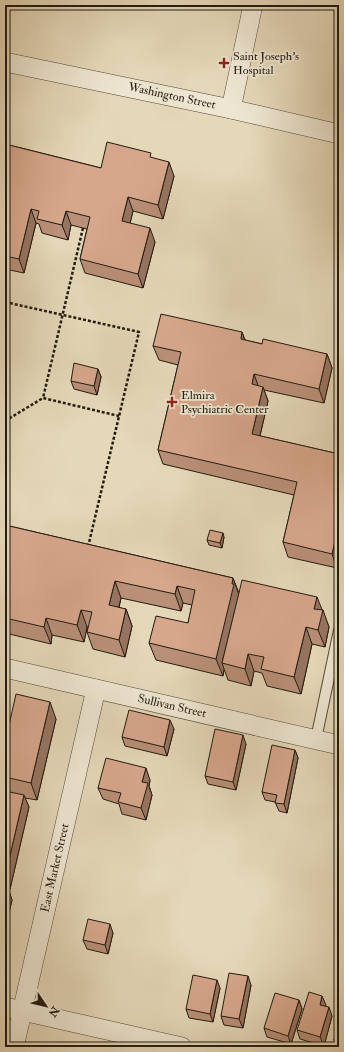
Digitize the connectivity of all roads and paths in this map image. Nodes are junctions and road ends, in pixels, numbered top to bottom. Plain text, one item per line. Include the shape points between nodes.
1 (253, 5) edge
2 (5, 62) edge
3 (231, 108) junction
4 (339, 134) edge
5 (83, 228) edge
6 (5, 302) edge
7 (63, 315) junction
8 (43, 398) junction
9 (119, 416) junction
10 (5, 421) edge
11 (87, 552) edge
12 (339, 630) edge
13 (5, 668) edge
14 (96, 689) junction
15 (316, 739) junction
16 (339, 745) edge
17 (14, 1009) edge
18 (14, 1047) edge
19 (182, 1047) edge

1 - 3 street
2 - 3 street, Washington Street
3 - 4 street, Washington Street
5 - 7 path
6 - 7 path
7 - 8 path
7 - 9 path via 138,332
8 - 9 path
8 - 10 path
9 - 11 path
12 - 15 lane
13 - 14 street, Sullivan Street
14 - 15 street, Sullivan Street
14 - 17 street, East Market Street
15 - 16 street, Sullivan Street
17 - 18 street, East Market Street
17 - 19 street

